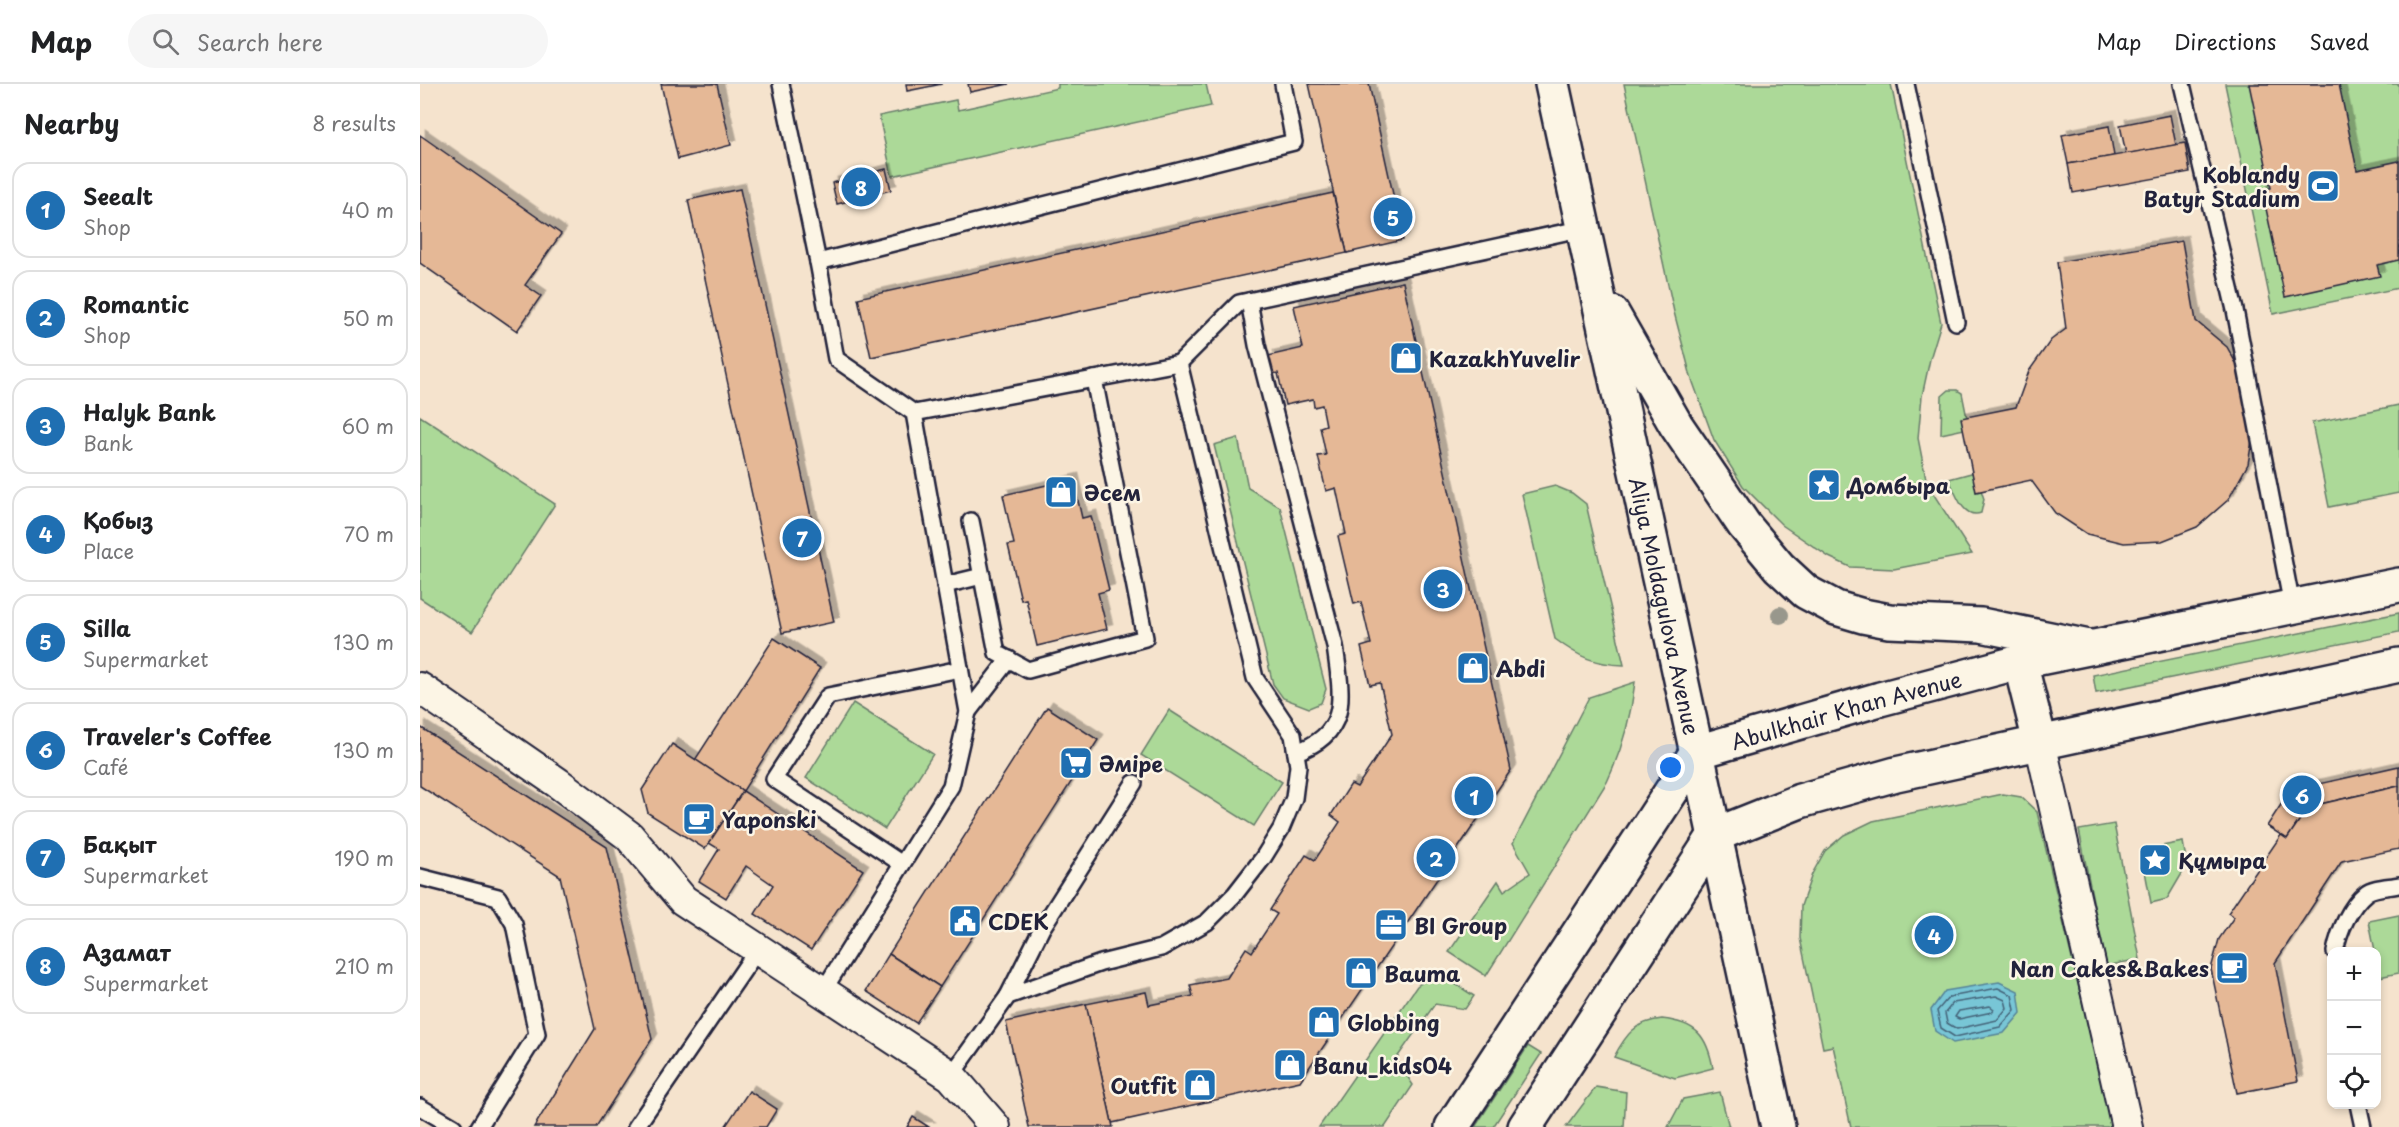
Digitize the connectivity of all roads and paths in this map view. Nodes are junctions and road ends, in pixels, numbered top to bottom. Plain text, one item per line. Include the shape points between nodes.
1 (781, 84) edge
2 (1283, 84) edge
3 (1552, 84) edge
4 (1906, 84) edge
5 (2182, 84) edge
6 (1584, 228) junction
7 (818, 262) junction
8 (1596, 285) junction
9 (1249, 301) junction
10 (1956, 322) dead end
11 (1179, 363) junction
12 (1094, 379) junction
13 (914, 413) junction
14 (971, 521) dead end
15 (982, 576) junction
16 (945, 585) junction
17 (2399, 585) edge
18 (2292, 606) junction
19 (2089, 647) junction
20 (1009, 659) junction
21 (2020, 662) junction
22 (2399, 665) edge
23 (960, 669) junction
24 (420, 688) edge
25 (968, 712) junction
26 (2040, 742) junction
27 (1296, 752) junction
28 (1697, 752) junction
29 (1134, 783) dead end
30 (1715, 835) junction
31 (902, 864) junction
32 (420, 877) edge
33 (2399, 885) edge
34 (2336, 947) edge
35 (758, 949) junction
36 (823, 991) junction
37 (1008, 996) junction
38 (951, 1076) junction
39 (420, 1107) edge
40 (2359, 1109) edge
41 (454, 1127) edge
42 (478, 1127) edge
43 (636, 1127) edge
44 (995, 1127) edge
45 (1452, 1127) edge
46 (1525, 1127) edge
47 (1778, 1127) edge
48 (2127, 1127) edge
49 (2363, 1127) edge

1 - 7 lane
2 - 7 lane via 1294,142
3 - 6 main road, Aliya Moldagulova Avenue
4 - 10 lane
5 - 18 lane via 2235,310
6 - 8 main road, Aliya Moldagulova Avenue
6 - 9 lane
7 - 13 lane via 836,359
8 - 19 main road via 1676,425 1744,525 1806,592 1836,608 1863,616 1889,621 1981,625
8 - 28 main road, Aliya Moldagulova Avenue
9 - 11 lane via 1239,303
9 - 27 lane via 1335,646 1342,696 1333,727 1313,746
11 - 12 lane
11 - 27 lane via 1255,678 1293,735
12 - 13 lane
12 - 20 lane via 1145,638 1028,669
13 - 16 lane
14 - 15 lane
15 - 16 lane
15 - 20 lane via 997,653
16 - 23 lane
17 - 18 main road, Abulkhair Khan Avenue
18 - 19 main road, Abulkhair Khan Avenue
19 - 21 main road, Abulkhair Khan Avenue
20 - 25 lane
21 - 26 main road
21 - 28 main road, Abulkhair Khan Avenue
22 - 26 main road
23 - 25 lane
23 - 31 lane via 828,696 774,779
24 - 35 street via 629,836 683,900
25 - 31 lane via 951,786
26 - 30 main road via 1896,774 1800,801
26 - 48 street
27 - 37 lane via 1294,798 1281,829 1235,894 1207,922 1161,948 1101,963
28 - 30 main road, Aliya Moldagulova Avenue
28 - 45 main road
29 - 37 lane via 1042,928
30 - 46 main road
30 - 47 main road, Aliya Moldagulova Avenue
31 - 36 lane
32 - 42 lane via 498,897 514,924 537,1034
33 - 34 lane via 2368,891 2350,913
35 - 36 street
35 - 43 lane
36 - 38 street
37 - 38 lane
38 - 44 street
39 - 41 lane
40 - 49 lane

